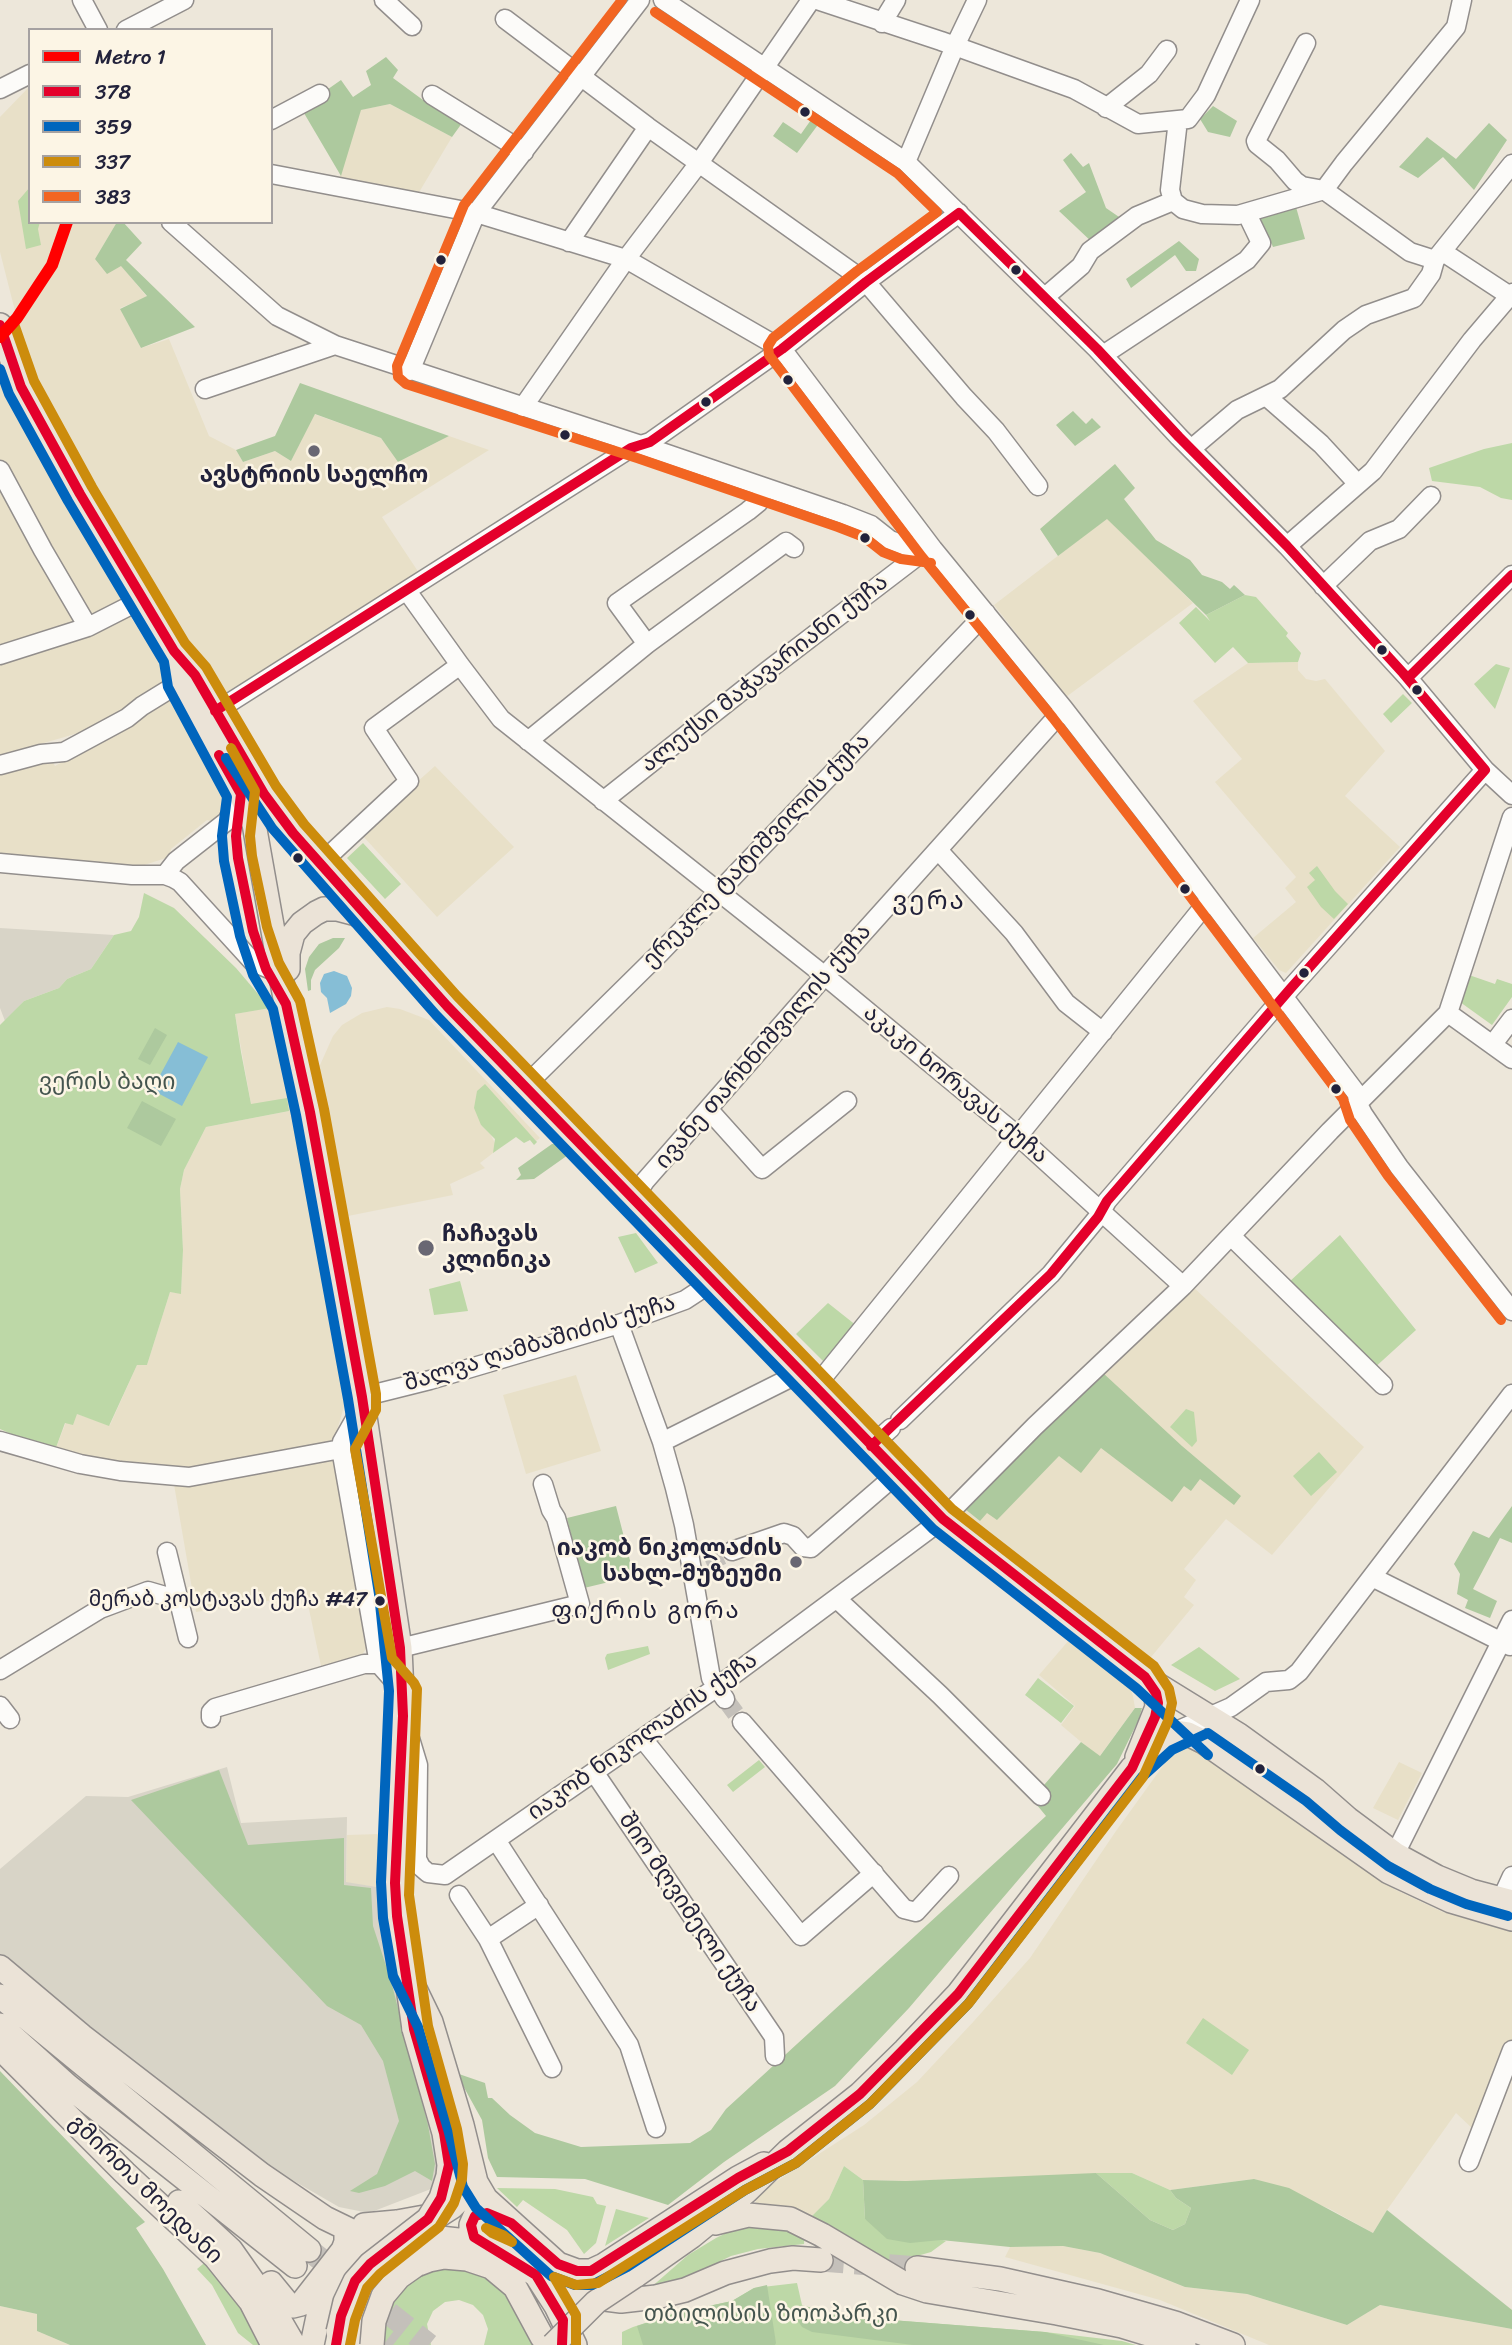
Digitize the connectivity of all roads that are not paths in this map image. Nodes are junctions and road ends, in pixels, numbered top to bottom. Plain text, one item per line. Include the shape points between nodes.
1 (82, 0) edge
2 (184, 0) edge
3 (384, 0) edge
4 (640, 0) edge
5 (663, 0) edge
6 (811, 0) edge
7 (817, 0) edge
8 (896, 0) edge
9 (977, 0) edge
10 (1250, 0) edge
11 (1462, 0) edge
12 (505, 19) dead end
13 (882, 23) junction
14 (411, 26) dead end
15 (97, 28) edge
16 (130, 28) edge
17 (1306, 43) dead end
18 (955, 46) junction
19 (1167, 50) dead end
20 (764, 66) junction
21 (579, 77) junction
22 (26, 79) edge
23 (0, 89) edge
24 (320, 94) dead end
25 (432, 95) dead end
26 (1106, 108) junction
27 (273, 119) edge
28 (1178, 120) junction
29 (648, 127) junction
30 (524, 152) junction
31 (906, 162) junction
32 (699, 163) junction
33 (1512, 164) edge
34 (273, 174) edge
35 (1324, 190) junction
36 (1173, 201) junction
37 (476, 213) junction
38 (959, 213) junction
39 (1247, 214) junction
40 (173, 224) edge
41 (569, 242) junction
42 (1439, 256) junction
43 (626, 259) junction
44 (866, 282) junction
45 (1045, 297) junction
46 (1509, 302) edge
47 (1, 333) edge
48 (335, 345) junction
49 (782, 349) junction
50 (1103, 355) junction
51 (410, 371) junction
52 (205, 389) dead end
53 (1266, 396) junction
54 (523, 407) junction
55 (641, 444) junction
56 (1191, 449) junction
57 (0, 470) edge
58 (1357, 483) junction
59 (1038, 486) dead end
60 (764, 488) junction
61 (1431, 496) dead end
62 (890, 540) junction
63 (1287, 546) junction
64 (794, 548) dead end
65 (931, 548) junction
66 (896, 572) junction
67 (1512, 575) edge
68 (1323, 586) junction
69 (407, 591) junction
70 (143, 599) junction
71 (986, 614) junction
72 (88, 627) junction
73 (647, 644) junction
74 (0, 655) edge
75 (177, 657) junction
76 (460, 665) junction
77 (1408, 678) junction
78 (181, 682) junction
79 (1064, 709) junction
80 (204, 710) junction
81 (528, 741) junction
82 (0, 765) edge
83 (1485, 770) junction
84 (241, 794) junction
85 (1512, 795) edge
86 (603, 801) junction
87 (1512, 817) edge
88 (938, 850) junction
89 (0, 863) edge
90 (321, 863) junction
91 (165, 875) junction
92 (719, 892) junction
93 (1209, 900) junction
94 (371, 922) junction
95 (281, 974) junction
96 (825, 976) junction
97 (1284, 996) junction
98 (286, 1004) junction
99 (1448, 1013) junction
100 (1512, 1019) edge
101 (1103, 1032) junction
102 (1493, 1044) junction
103 (1512, 1059) edge
104 (524, 1086) junction
105 (847, 1101) dead end
106 (1358, 1104) junction
107 (709, 1110) junction
108 (1018, 1136) junction
109 (634, 1198) junction
110 (1102, 1211) junction
111 (1231, 1236) junction
112 (714, 1281) junction
113 (1183, 1286) junction
114 (1512, 1311) edge
115 (619, 1324) junction
116 (809, 1379) junction
117 (1383, 1385) dead end
118 (1512, 1394) edge
119 (363, 1401) junction
120 (0, 1441) edge
121 (662, 1442) junction
122 (872, 1446) junction
123 (341, 1448) junction
124 (898, 1473) junction
125 (543, 1485) dead end
126 (943, 1519) junction
127 (732, 1551) tunnel mouth
128 (167, 1552) dead end
129 (1372, 1577) junction
130 (837, 1599) junction
131 (178, 1600) junction
132 (1512, 1620) edge
133 (188, 1638) dead end
134 (1507, 1644) edge
135 (400, 1648) junction
136 (379, 1664) junction
137 (0, 1670) edge
138 (1145, 1677) junction
139 (403, 1691) junction
140 (721, 1693) junction
141 (1231, 1707) junction
142 (211, 1718) dead end
143 (1203, 1720) junction
144 (742, 1722) tunnel mouth
145 (1174, 1732) junction
146 (643, 1739) junction
147 (409, 1763) junction
148 (1132, 1768) junction
149 (594, 1772) junction
150 (1041, 1796) dead end
151 (496, 1840) junction
152 (1395, 1854) junction
153 (874, 1873) junction
154 (948, 1876) dead end
155 (1512, 1876) edge
156 (459, 1895) dead end
157 (539, 1905) junction
158 (1508, 1907) edge
159 (488, 1939) junction
160 (0, 1967) edge
161 (407, 1972) junction
162 (0, 1974) edge
163 (0, 1984) edge
164 (11, 1997) edge
165 (0, 2025) edge
166 (82, 2036) junction
167 (0, 2048) edge
168 (1512, 2050) edge
169 (775, 2056) dead end
170 (552, 2068) dead end
171 (68, 2086) junction
172 (656, 2127) dead end
173 (466, 2151) junction
174 (788, 2151) junction
175 (1469, 2162) dead end
176 (325, 2218) junction
177 (511, 2223) junction
178 (346, 2230) junction
179 (697, 2232) junction
180 (394, 2238) junction
181 (451, 2239) junction
182 (485, 2245) junction
183 (231, 2250) junction
184 (620, 2255) junction
185 (821, 2260) tunnel mouth
186 (917, 2268) tunnel mouth
187 (527, 2269) junction
188 (635, 2276) junction
189 (635, 2300) junction
190 (341, 2341) edge
191 (546, 2342) edge
192 (274, 2345) edge
193 (294, 2345) edge
194 (312, 2345) edge
195 (372, 2345) edge
196 (575, 2345) edge
197 (1184, 2345) edge
198 (1233, 2345) edge

1 - 15 street
2 - 16 street
3 - 14 street
4 - 21 street
5 - 20 street
6 - 20 street
7 - 13 street
8 - 13 street
9 - 18 street
10 - 28 street via 1206,94 1188,119
11 - 35 street via 1456,27
12 - 21 street
13 - 18 street
17 - 35 street via 1256,141 1295,181
18 - 26 street via 1074,89
18 - 31 street
19 - 26 street via 1149,75
20 - 31 street
20 - 32 street
21 - 29 street
21 - 30 street
22 - 23 street
24 - 27 street
25 - 30 street
26 - 28 street via 1138,124
28 - 36 street via 1170,190
29 - 32 street
29 - 41 street
30 - 37 street
31 - 38 street
32 - 43 street
32 - 44 street
33 - 42 street
34 - 37 street
35 - 39 street
35 - 42 street via 1410,252
36 - 39 street via 1202,214
36 - 45 street via 1138,216 1090,251 1081,266
37 - 41 street
37 - 51 street
38 - 44 street
38 - 45 street
39 - 50 street via 1261,243 1247,260
40 - 48 street via 277,316
41 - 43 street
42 - 46 street
42 - 53 street via 1414,298 1366,315
43 - 49 street
43 - 54 street
44 - 49 street
44 - 59 street
45 - 50 street
46 - 58 street via 1472,340 1392,449
47 - 70 main road via 21,387
48 - 51 street
48 - 52 street
49 - 55 street
49 - 65 street
50 - 56 street
51 - 54 street
53 - 56 street via 1237,410
53 - 58 street
54 - 55 street
55 - 60 street
55 - 69 street
56 - 63 street
57 - 72 street
58 - 63 street
60 - 62 street via 865,522
60 - 73 street via 759,502 748,511 617,603
61 - 68 street via 1399,528 1370,541
62 - 65 street
62 - 66 street via 899,559
63 - 68 street
64 - 73 street via 786,542
65 - 66 street, ალექსი მაჭავარიანი ქუჩა
65 - 71 street
66 - 86 street, ალექსი მაჭავარიანი ქუჩა
67 - 77 street
68 - 77 street
69 - 76 street, აკაკი ხორავას ქუჩა
69 - 80 street via 251,689
70 - 72 street
70 - 75 main road
71 - 79 street
71 - 92 street, ერეკლე ტატიშვილის ქუჩა
72 - 74 street
73 - 81 street
75 - 78 main road
75 - 80 main road via 195,675
76 - 81 street, აკაკი ხორავას ქუჩა via 501,719
76 - 90 street via 374,727 409,781
77 - 83 street
78 - 80 main road
78 - 82 street via 64,752
79 - 88 street, ივანე თარხნიშვილის ქუჩა
79 - 93 street
80 - 84 main road
80 - 90 main road via 283,820
81 - 86 street, აკაკი ხორავას ქუჩა
83 - 85 street
83 - 97 street
84 - 91 street via 227,821
84 - 95 main road via 256,836
86 - 92 street, აკაკი ხორავას ქუჩა
87 - 99 street
88 - 96 street, ივანე თარხნიშვილის ქუჩა
88 - 101 street via 1014,933 1066,1003
89 - 91 street
90 - 94 main road
91 - 95 street via 180,883 253,962
92 - 96 street, აკაკი ხორავას ქუჩა
92 - 104 street, ერეკლე ტატიშვილის ქუჩა
93 - 97 street
93 - 101 street
94 - 98 main road via 329,908 302,923 290,943
94 - 104 main road
95 - 98 main road
96 - 107 street, ივანე თარხნიშვილის ქუჩა
96 - 108 street, აკაკი ხორავას ქუჩა
97 - 106 street via 1357,1094
97 - 110 street
98 - 119 main road
99 - 102 street
99 - 106 street, იაკობ ნიკოლაძის ქუჩა
100 - 102 street
101 - 108 street
102 - 103 street
104 - 109 main road
105 - 107 street via 762,1169
106 - 111 street, იაკობ ნიკოლაძის ქუჩა
106 - 114 street via 1399,1167
107 - 109 street, ივანე თარხნიშვილის ქუჩა
108 - 110 street, აკაკი ხორავას ქუჩა
108 - 116 street
109 - 112 main road
110 - 113 street, აკაკი ხორავას ქუჩა
110 - 122 street via 1051,1274
111 - 113 street, იაკობ ნიკოლაძის ქუჩა
111 - 117 street
112 - 115 street, შალვა ღამბაშიძის ქუჩა via 685,1300
112 - 116 main road
113 - 126 street, იაკობ ნიკოლაძის ქუჩა
115 - 119 street, შალვა ღამბაშიძის ქუჩა
115 - 121 street
116 - 121 street
116 - 122 main road
118 - 129 street
119 - 123 street
119 - 135 main road
120 - 123 street via 80,1464 189,1477
121 - 140 street via 699,1565 709,1664
122 - 124 main road
123 - 136 street
124 - 126 main road
124 - 127 street via 811,1548 784,1533
125 - 135 street via 580,1604
126 - 130 street, იაკობ ნიკოლაძის ქუჩა
126 - 138 main road
128 - 131 street
129 - 134 street
129 - 141 street via 1299,1672 1289,1680 1266,1682
130 - 140 street, იაკობ ნიკოლაძის ქუჩა
130 - 150 street
131 - 133 street
131 - 137 street via 148,1591 100,1609
132 - 134 street
134 - 152 street
135 - 139 main road
136 - 139 street
136 - 142 street via 364,1664 215,1708
138 - 141 street via 1208,1703
138 - 143 main road
138 - 148 main road via 1156,1693 1157,1707
139 - 147 main road
140 - 146 street, იაკობ ნიკოლაძის ქუჩა
141 - 143 street
143 - 145 street
143 - 152 main road via 1315,1790
144 - 153 street
145 - 148 main road
145 - 158 main road via 1204,1742 1389,1872 1451,1901
146 - 149 street, იაკობ ნიკოლაძის ქუჩა
146 - 153 street via 801,1936
147 - 151 street, იაკობ ნიკოლაძის ქუჩა via 417,1859 423,1869 446,1875
147 - 161 main road via 395,1896
148 - 174 main road via 958,1994 860,2094
149 - 151 street, იაკობ ნიკოლაძის ქუჩა
149 - 169 street, შიო მღვიმელი ქუჩა via 774,2037
151 - 157 street
152 - 158 main road
153 - 154 street via 909,1912 916,1912
155 - 158 street
156 - 159 street
157 - 159 street
157 - 172 street via 629,2045
159 - 170 street
160 - 166 main road
161 - 173 main road via 431,2022
161 - 190 main road, bridge via 414,2029 444,2133 448,2176 428,2220 355,2281 345,2302
162 - 164 main road
163 - 164 main road
164 - 166 main road
164 - 171 main road, გმირთა მოედანი via 302,2258
165 - 171 main road, გმირთა მოედანი
166 - 176 main road via 261,2175
167 - 192 main road, გმირთა მოედანი via 229,2272
168 - 175 street
171 - 183 main road, გმირთა მოედანი via 121,2148
173 - 176 main road via 460,2199 441,2214 374,2225
173 - 177 main road via 486,2199
174 - 179 main road
174 - 184 main road
176 - 178 main road
177 - 182 main road via 487,2213 475,2216 471,2231
177 - 184 main road via 571,2270 591,2271
178 - 180 main road
178 - 183 main road via 343,2250 297,2306 289,2305 265,2276
179 - 188 main road
179 - 197 main road via 748,2215 789,2219 903,2283 928,2291 1122,2326
180 - 181 main road
180 - 194 main road via 363,2254 336,2281 319,2312
181 - 182 main road
181 - 190 main road via 406,2252 376,2273 360,2296
182 - 187 main road
183 - 193 main road, გმირთა მოედანი
184 - 189 main road via 608,2275 610,2287
185 - 189 main road via 770,2261 685,2290
186 - 198 main road via 1000,2279 1098,2301
187 - 189 main road via 582,2296
187 - 191 main road
187 - 196 main road via 556,2306
188 - 191 main road, bridge
188 - 196 main road, bridge via 588,2324
191 - 195 main road, bridge via 515,2287 491,2267 459,2257 429,2260 398,2277 383,2296

